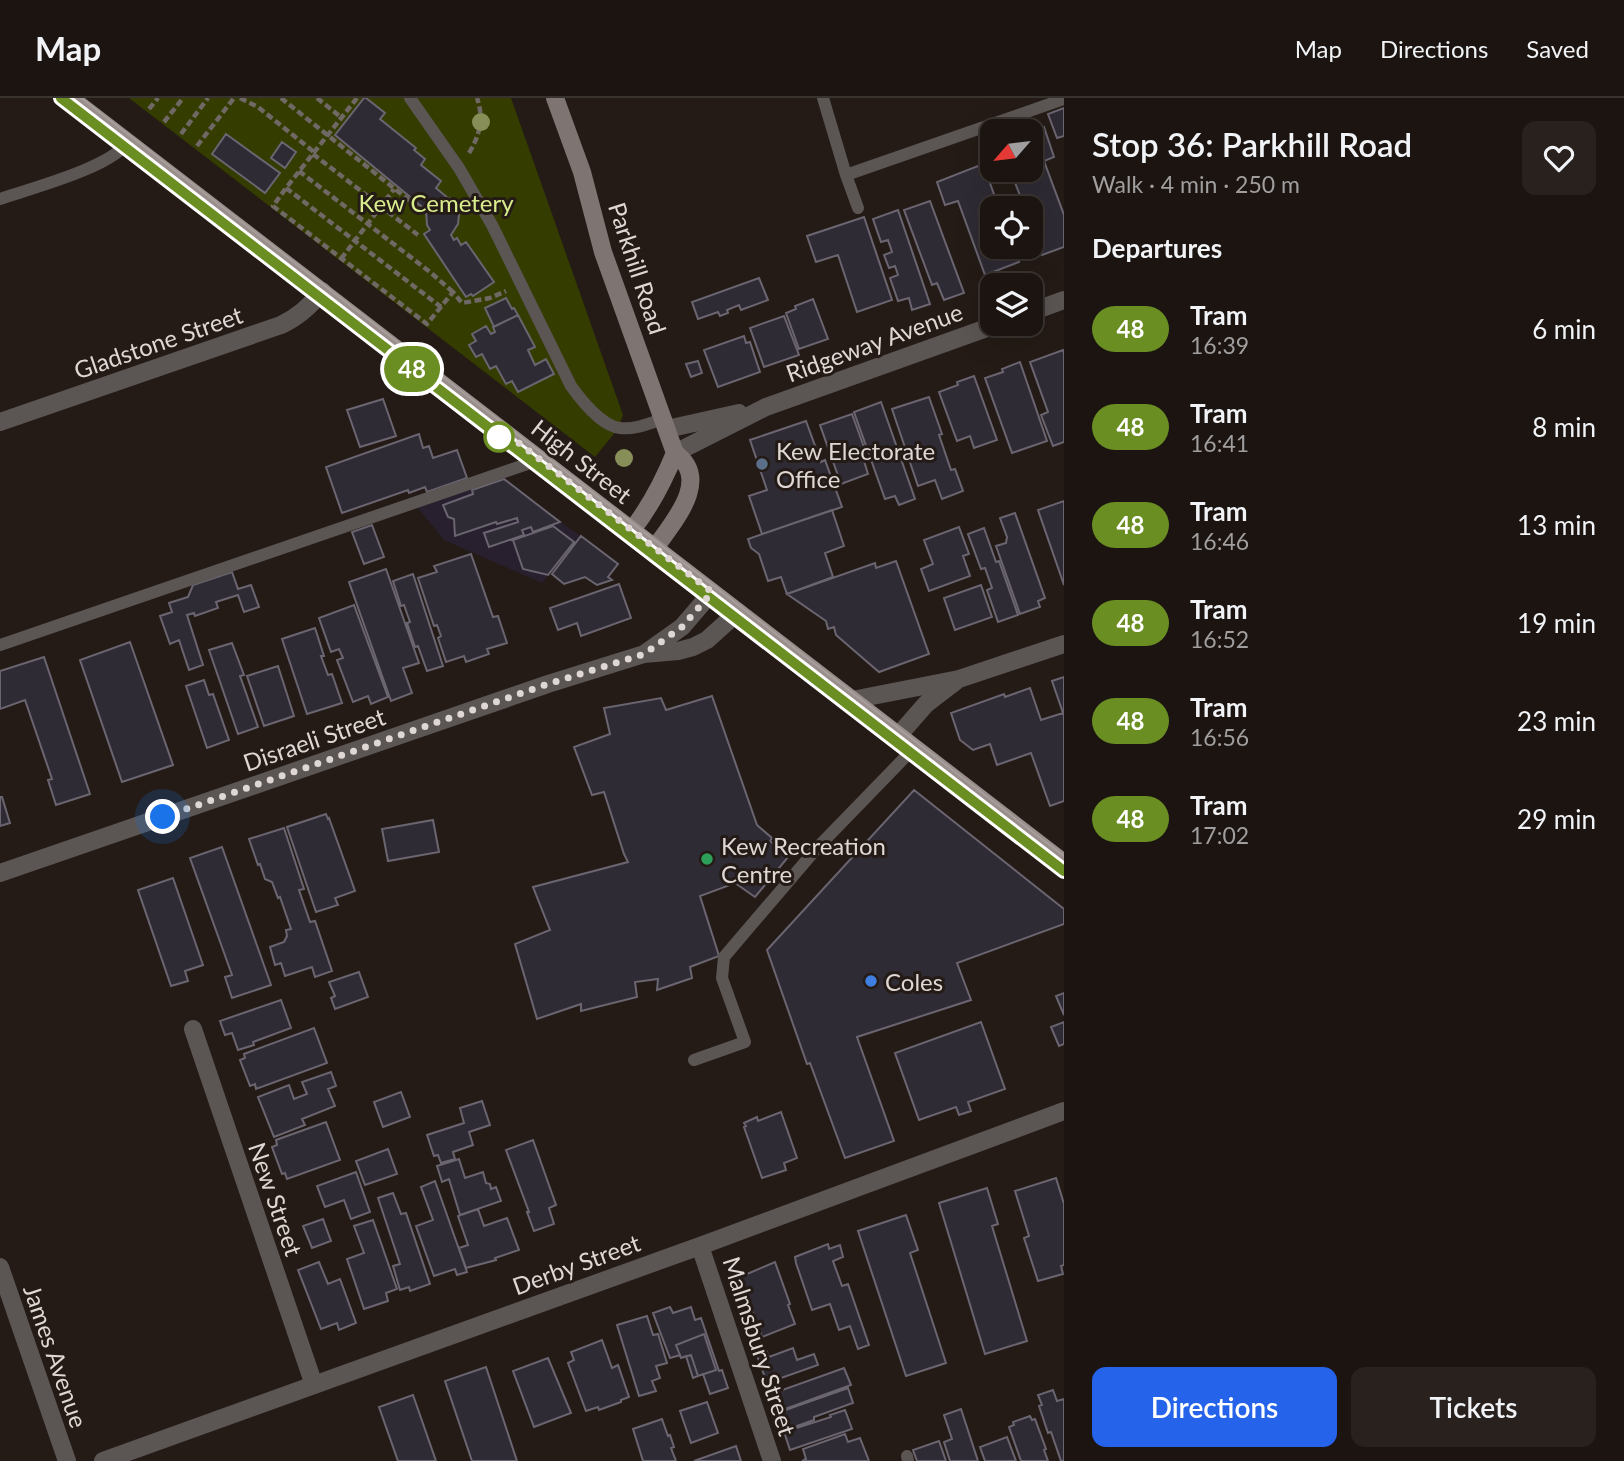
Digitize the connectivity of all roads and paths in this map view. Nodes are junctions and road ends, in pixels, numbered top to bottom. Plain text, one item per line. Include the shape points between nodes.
1 (70, 98) edge
2 (158, 98) edge
3 (183, 98) edge
4 (208, 98) edge
5 (234, 98) edge
6 (240, 98) edge
7 (281, 98) edge
8 (317, 98) edge
9 (358, 98) edge
10 (410, 98) edge
11 (477, 98) edge
12 (555, 98) edge
13 (823, 98) edge
14 (1064, 99) edge
15 (149, 109) dead end
16 (342, 118) junction
17 (164, 122) dead end
18 (181, 134) dead end
19 (329, 135) junction
20 (127, 142) junction
21 (197, 146) dead end
22 (314, 153) junction
23 (459, 168) junction
24 (299, 171) junction
25 (846, 175) junction
26 (286, 188) junction
27 (394, 189) junction
28 (0, 199) edge
29 (380, 207) junction
30 (858, 208) dead end
31 (420, 209) dead end
32 (368, 224) junction
33 (418, 235) dead end
34 (355, 241) junction
35 (341, 259) junction
36 (520, 284) junction
37 (322, 291) junction
38 (453, 292) junction
39 (1064, 300) edge
40 (441, 307) junction
41 (1043, 308) edge
42 (980, 330) edge
43 (766, 407) junction
44 (0, 422) edge
45 (665, 424) junction
46 (675, 453) junction
47 (542, 461) junction
48 (632, 530) junction
49 (655, 548) junction
50 (712, 592) junction
51 (738, 612) junction
52 (1064, 644) edge
53 (0, 645) edge
54 (644, 654) junction
55 (959, 679) junction
56 (852, 700) junction
57 (898, 736) junction
58 (914, 748) junction
59 (1064, 863) edge
60 (0, 873) edge
61 (193, 1029) dead end
62 (694, 1060) dead end
63 (1064, 1111) edge
64 (700, 1246) junction
65 (0, 1268) edge
66 (314, 1385) junction
67 (66, 1461) edge
68 (103, 1461) edge
69 (772, 1461) edge

1 - 20 main road, High Street
2 - 15 path
3 - 17 path
4 - 18 path
5 - 21 path
6 - 22 path via 258,107
7 - 19 path
8 - 16 path
9 - 16 path
10 - 23 lane
11 - 23 path via 480,131
12 - 45 street, Parkhill Road via 582,172 603,252
13 - 25 lane
14 - 25 lane
16 - 19 path
19 - 22 path
19 - 27 path
20 - 28 lane via 94,167
20 - 37 main road, High Street
22 - 24 path
22 - 29 path
23 - 36 lane
24 - 26 path
24 - 32 path
25 - 30 lane
26 - 34 path
26 - 35 path via 273,206
27 - 29 path
27 - 31 path
29 - 32 path
29 - 33 path
32 - 34 path
32 - 38 path
34 - 35 path
34 - 40 path
35 - 40 path via 427,324
36 - 38 path via 491,299 462,303
36 - 45 lane via 583,403 618,429
37 - 44 street, Gladstone Street via 308,309 281,325
37 - 47 main road, High Street
38 - 40 path
39 - 41 street
42 - 43 street, Ridgeway Avenue
43 - 45 street, Ridgeway Avenue
43 - 46 street, Ridgeway Avenue
45 - 46 street, Parkhill Road
46 - 48 street
46 - 49 street, Parkhill Road via 688,467 690,484 685,505
47 - 48 main road, High Street
47 - 53 lane
48 - 49 main road, High Street
49 - 50 main road, High Street
50 - 51 main road, High Street
50 - 54 street, Disraeli Street via 682,627
51 - 54 street, Disraeli Street via 693,647
51 - 56 main road, High Street
52 - 55 street
54 - 60 street, Disraeli Street
55 - 56 street
55 - 57 street via 926,704
56 - 57 main road, High Street
57 - 58 main road, High Street
58 - 59 main road, High Street
58 - 62 lane via 817,848 724,957 722,978 745,1042
61 - 66 street, New Street
63 - 64 street, Derby Street
64 - 66 street, Derby Street
64 - 69 street, Malmsbury Street
65 - 67 street, James Avenue
66 - 68 street, Derby Street

